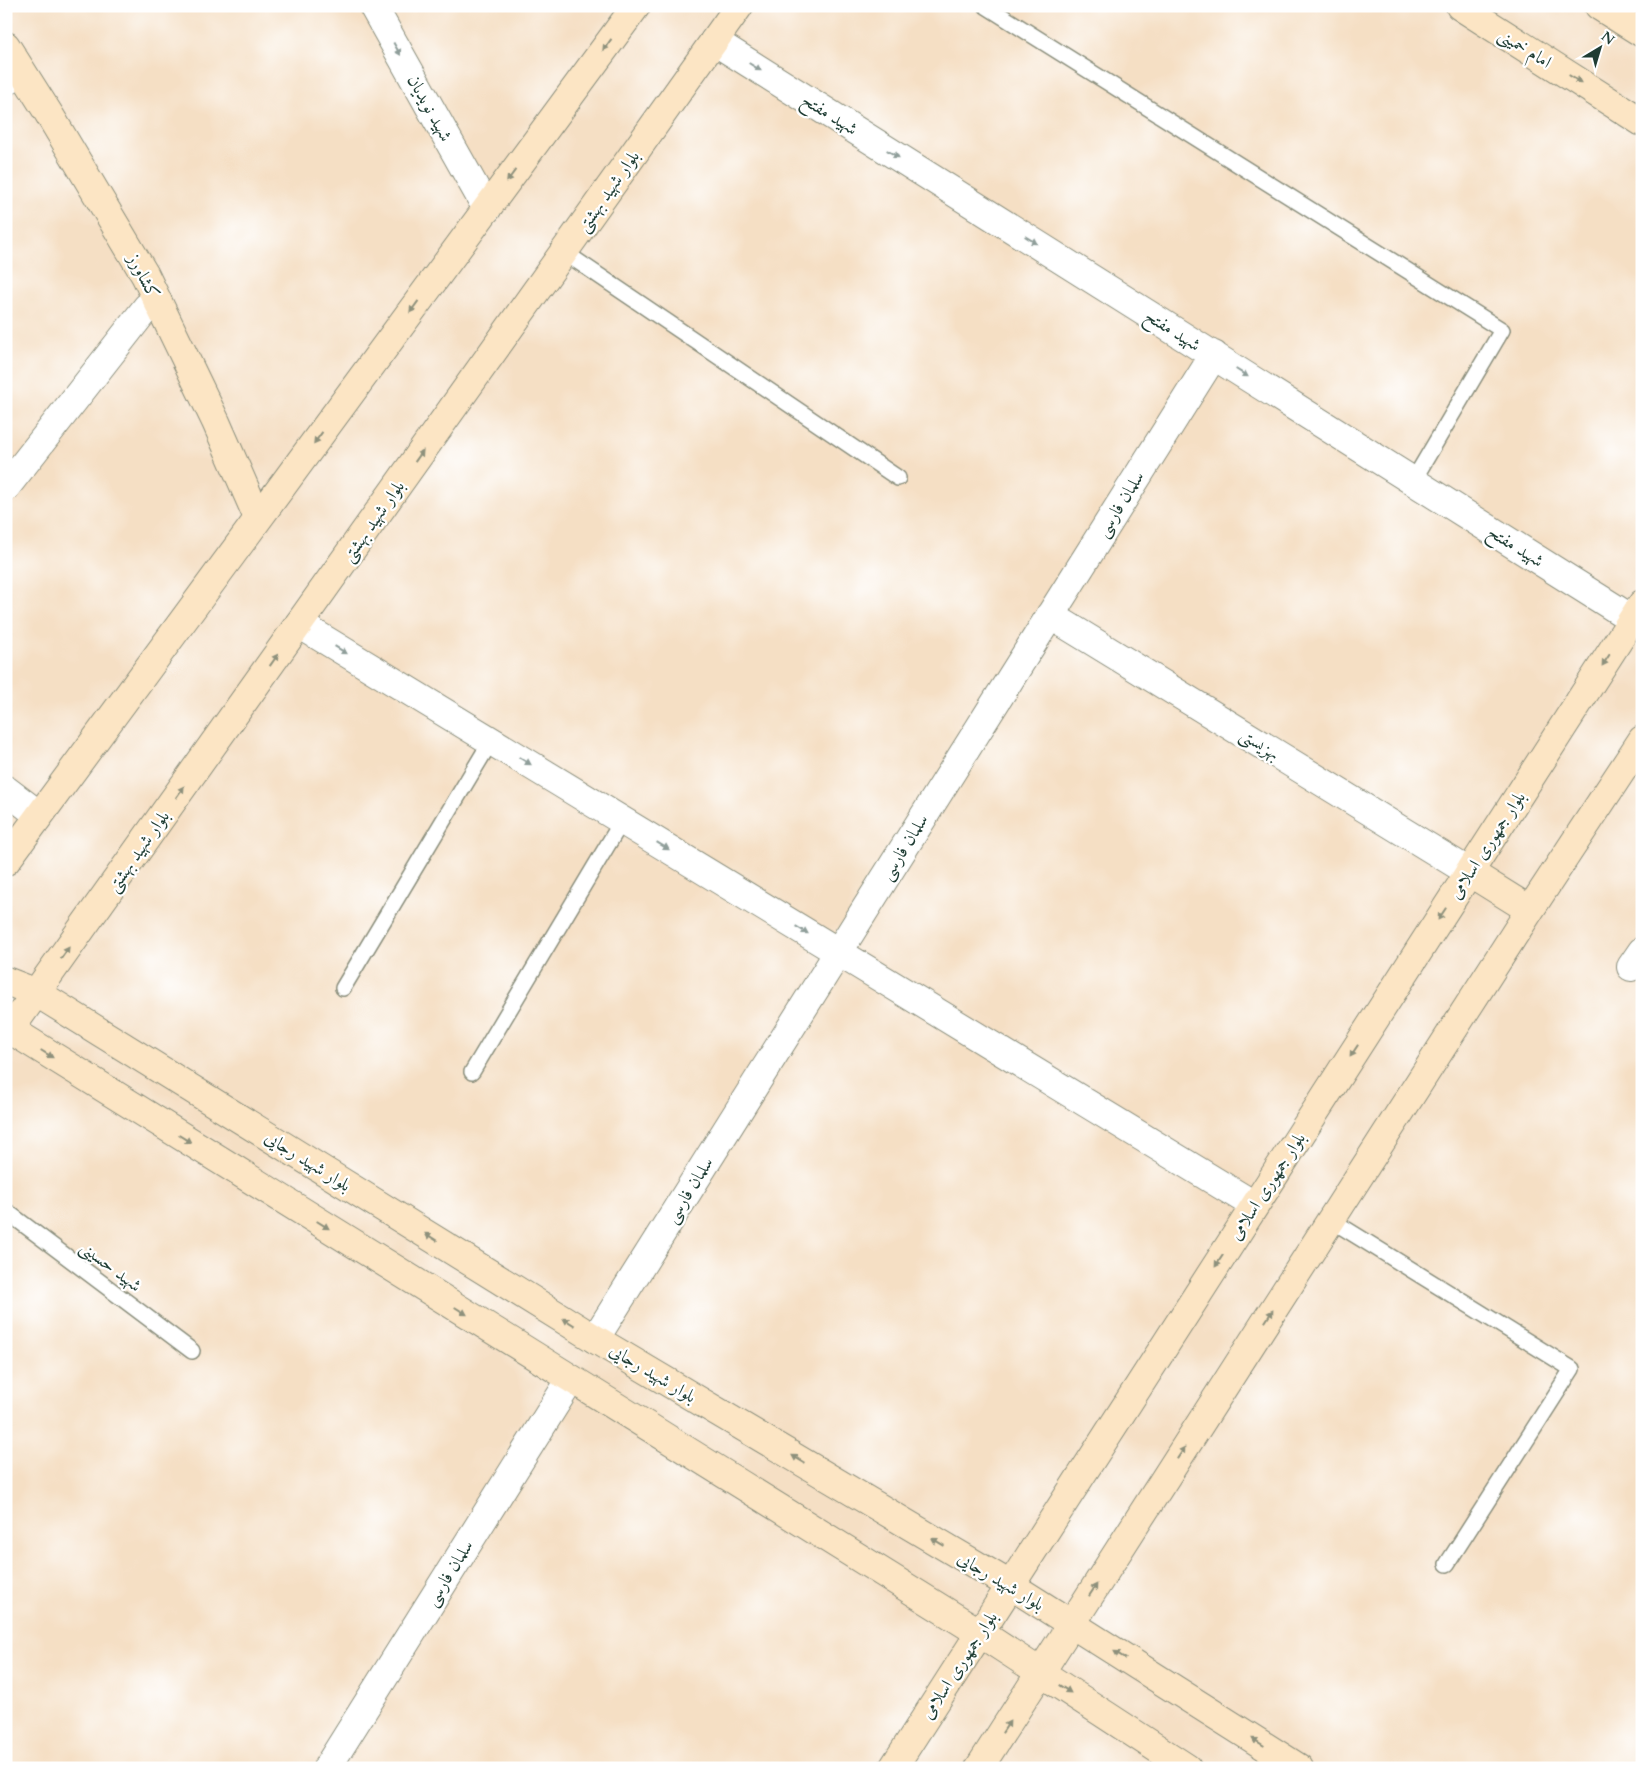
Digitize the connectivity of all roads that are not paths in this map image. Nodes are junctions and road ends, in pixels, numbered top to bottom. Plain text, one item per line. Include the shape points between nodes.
1 (373, 6) edge
2 (636, 6) edge
3 (739, 6) edge
4 (986, 6) edge
5 (1460, 6) edge
6 (1599, 6) edge
7 (1642, 33) edge
8 (714, 41) junction
9 (6, 46) edge
10 (8, 76) edge
11 (1642, 122) edge
12 (487, 209) junction
13 (564, 252) junction
14 (147, 307) junction
15 (1214, 356) junction
16 (898, 478) dead end
17 (1413, 481) junction
18 (6, 487) edge
19 (254, 523) junction
20 (1637, 611) edge
21 (1050, 615) junction
22 (299, 624) junction
23 (1642, 740) edge
24 (491, 741) junction
25 (6, 790) edge
26 (39, 815) junction
27 (622, 821) junction
28 (6, 860) edge
29 (1469, 872) junction
30 (1530, 910) junction
31 (838, 952) junction
32 (6, 981) edge
33 (343, 988) dead end
34 (37, 992) junction
35 (7, 1031) edge
36 (472, 1072) dead end
37 (1254, 1205) junction
38 (6, 1211) edge
39 (1331, 1220) junction
40 (595, 1339) junction
41 (192, 1351) dead end
42 (571, 1379) junction
43 (1447, 1564) dead end
44 (1010, 1585) junction
45 (1071, 1624) junction
46 (980, 1633) junction
47 (1040, 1673) junction
48 (327, 1768) edge
49 (893, 1768) edge
50 (980, 1768) edge
51 (1187, 1768) edge
52 (1299, 1768) edge

1 -> 12 street, شهید نویدیان
2 -> 12 main road
3 - 8 main road, بلوار شهید بهشتی
4 - 17 lane via 1502,330
5 -> 11 main road, امام خمینی
6 - 7 main road
8 - 13 main road, بلوار شهید بهشتی
8 -> 15 street, شهید مفتح
9 - 19 main road, کشاورز via 145,275 216,422
10 - 14 main road, کشاورز via 41,124
12 -> 19 main road
13 - 16 lane
22 -> 13 main road, بلوار شهید بهشتی
14 - 18 street
14 - 19 main road, کشاورز
15 -> 17 street, شهید مفتح
15 - 21 street, سلمان فارسی
17 - 20 street, شهید مفتح
19 - 26 main road
20 -> 29 main road, بلوار جمهوری اسلامی
21 - 29 street, بهزیستی
21 - 31 street, سلمان فارسی
22 -> 24 street
34 -> 22 main road, بلوار شهید بهشتی
23 - 30 main road
24 -> 27 street
24 - 33 lane
25 - 26 street
26 - 28 main road
27 -> 31 street
27 - 36 lane
29 - 30 main road
29 -> 37 main road, بلوار جمهوری اسلامی
30 - 39 main road
31 - 37 street
31 - 40 street, سلمان فارسی
32 - 34 main road, بلوار شهید رجایی
34 - 35 main road, بلوار شهید بهشتی
40 -> 34 main road, بلوار شهید رجایی
35 -> 42 main road
37 -> 44 main road, بلوار جمهوری اسلامی
38 - 41 lane, شهید حسینی
39 - 43 lane via 1572,1369
45 -> 39 main road
44 -> 40 main road, بلوار شهید رجایی
42 - 46 main road
42 - 48 street, سلمان فارسی
44 - 45 main road, بلوار شهید رجایی
44 - 46 main road, بلوار جمهوری اسلامی
45 - 47 main road
52 -> 45 main road, بلوار شهید رجایی
46 - 47 main road
46 - 49 main road, بلوار جمهوری اسلامی
50 -> 47 main road
47 -> 51 main road

